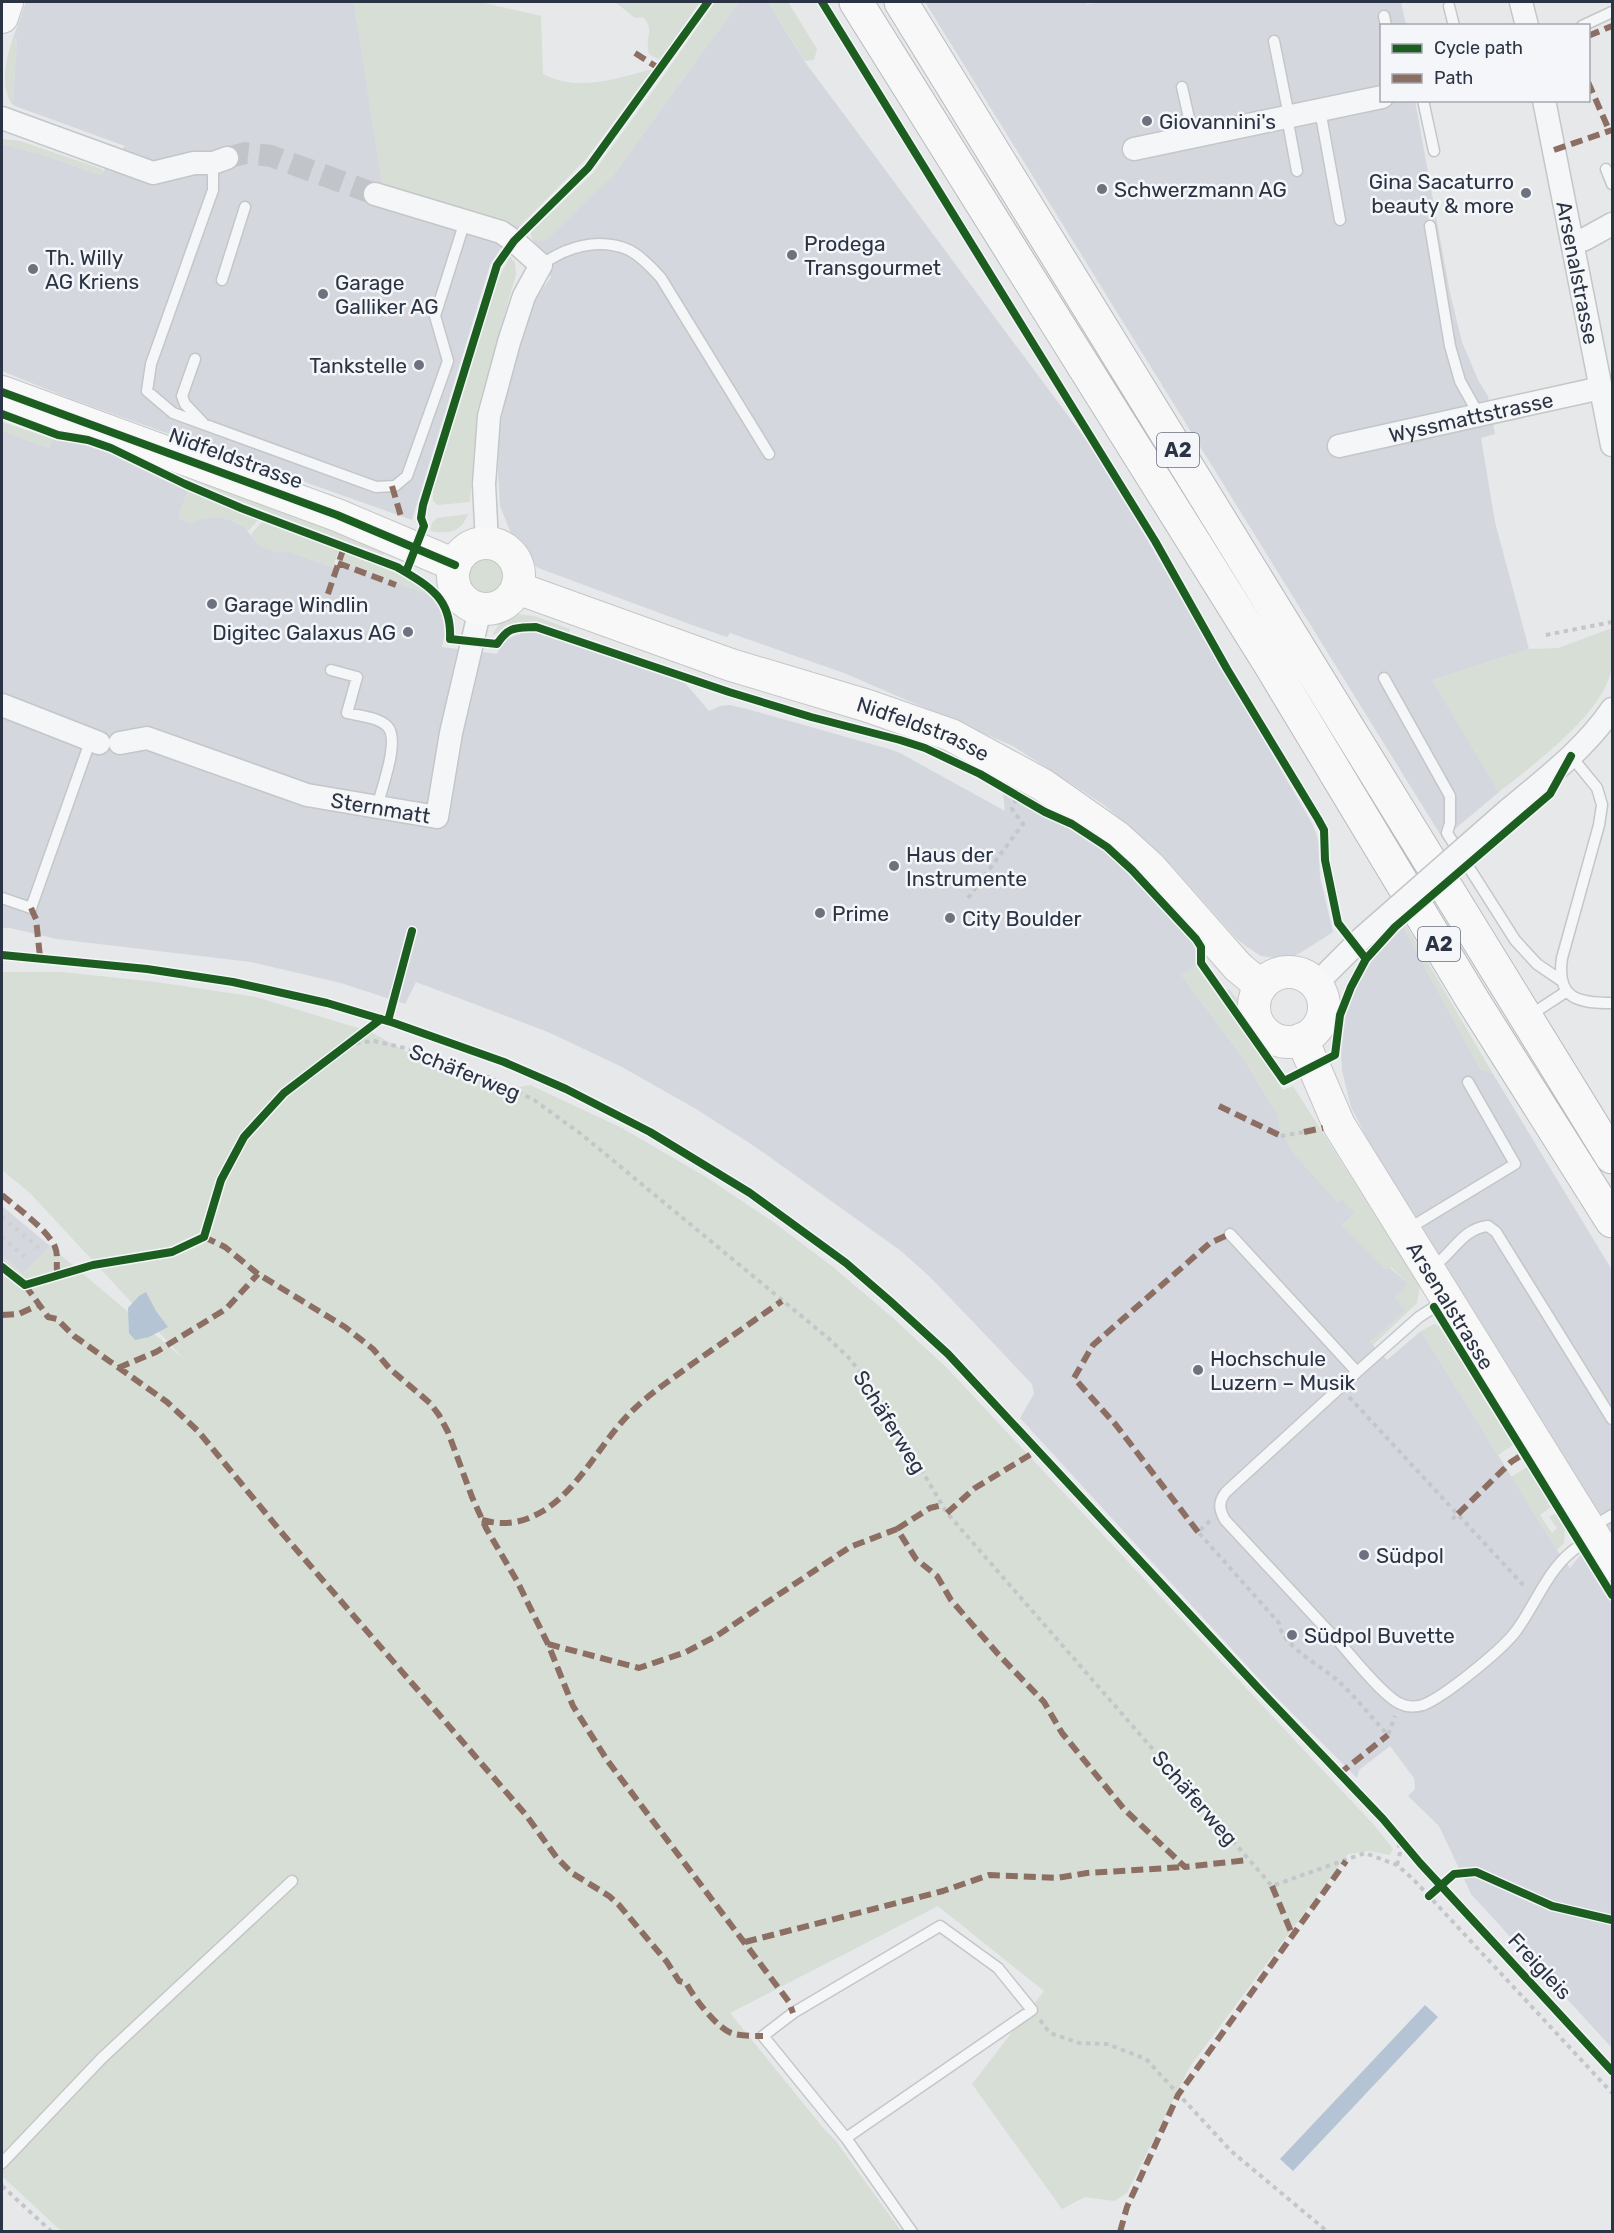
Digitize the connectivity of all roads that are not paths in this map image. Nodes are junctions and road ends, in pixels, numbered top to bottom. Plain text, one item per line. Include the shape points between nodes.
1 (7, 2) edge
2 (856, 2) edge
3 (901, 2) edge
4 (1521, 2) edge
5 (1449, 6) dead end
6 (1612, 12) edge
7 (2, 17) edge
8 (1454, 24) edge
9 (1526, 24) edge
10 (1586, 24) edge
11 (1274, 41) dead end
12 (1182, 87) dead end
13 (1380, 97) edge
14 (1423, 102) edge
15 (1544, 102) edge
16 (1320, 110) junction
17 (1288, 117) junction
18 (2, 118) edge
19 (1193, 136) junction
20 (1134, 149) dead end
21 (1434, 151) dead end
22 (220, 160) joint
23 (1606, 169) dead end
24 (1297, 171) dead end
25 (1612, 184) edge
26 (375, 194) tunnel mouth
27 (245, 207) dead end
28 (1340, 220) dead end
29 (465, 221) junction
30 (1612, 224) edge
31 (1430, 226) dead end
32 (1573, 242) junction
33 (541, 266) junction
34 (222, 280) dead end
35 (195, 359) dead end
36 (1601, 388) junction
37 (2, 392) edge
38 (1479, 415) junction
39 (205, 425) junction
40 (1612, 445) edge
41 (1340, 446) dead end
42 (769, 454) dead end
43 (487, 543) junction
44 (454, 565) junction
45 (517, 588) junction
46 (480, 609) junction
47 (332, 670) dead end
48 (1384, 678) dead end
49 (2, 705) edge
50 (1612, 709) edge
51 (104, 742) junction
52 (1571, 756) junction
53 (377, 807) junction
54 (2, 898) edge
55 (1316, 984) junction
56 (1261, 986) junction
57 (1564, 986) junction
58 (1612, 1003) edge
59 (1527, 1017) junction
60 (1302, 1040) junction
61 (1468, 1082) dead end
62 (1612, 1157) edge
63 (1612, 1221) edge
64 (1405, 1231) junction
65 (1230, 1234) dead end
66 (1428, 1269) junction
67 (1446, 1299) junction
68 (1357, 1372) junction
69 (1612, 1419) edge
70 (1594, 1530) edge
71 (1612, 1565) edge
72 (1331, 1634) dead end
73 (1340, 1643) dead end
74 (292, 1881) dead end
75 (846, 2138) junction
76 (2, 2163) edge
77 (912, 2232) edge

1 - 7 street
2 - 63 highway, A2
3 - 59 highway, A2
4 - 9 street
5 - 8 lane
6 - 10 lane
11 - 17 lane
12 - 19 lane
13 - 16 street
14 - 21 lane
15 - 32 street, Arsenalstrasse
16 - 17 street
16 - 28 lane
17 - 19 street
17 - 24 lane
18 - 22 street via 153,173
19 - 20 street
22 - 39 lane via 152,364 147,391 173,413
23 - 25 lane
26 - 29 street
27 - 34 lane
29 - 33 street via 501,232
29 - 39 lane via 435,316 448,361 407,476 395,486 376,487
30 - 32 street
31 - 38 lane via 1450,346 1460,381
32 - 36 street, Arsenalstrasse
33 - 42 lane via 556,254 589,243 629,250 648,264 661,278
33 - 43 street via 521,305 489,416 484,484
35 - 39 lane via 182,396
36 - 38 street, Wyssmattstrasse
36 - 40 street, Arsenalstrasse
37 - 44 street, Nidfeldstrasse via 337,514
38 - 41 street, Wyssmattstrasse
43 - 44 street via 467,548
43 - 45 street via 512,554 519,570
44 - 46 street via 457,593
45 - 46 street via 506,603
45 - 56 street, Nidfeldstrasse via 731,665 951,735 1043,785 1117,837 1151,868 1238,967
46 - 53 street, Sternmatt via 451,733 437,817
47 - 53 lane via 357,677 347,713 378,720 392,733
48 - 57 lane via 1450,796 1447,833 1515,940
49 - 51 street, Sternmatt
50 - 52 street via 1599,729
51 - 53 street, Sternmatt via 147,738 307,795
51 - 54 lane via 31,908
52 - 55 street, bridge via 1361,939
52 - 57 lane via 1597,788 1602,805 1562,958 1560,975
55 - 56 street via 1299,973 1288,972
55 - 60 street via 1324,1011 1317,1028
56 - 60 street via 1254,1005 1265,1032 1282,1041
57 - 58 lane via 1576,1000
57 - 59 lane
59 - 62 highway, A2
60 - 64 street, Arsenalstrasse via 1339,1125
61 - 64 lane via 1515,1164
64 - 66 street, Arsenalstrasse
65 - 68 lane
66 - 67 street, Arsenalstrasse
66 - 69 lane via 1468,1232 1488,1226 1496,1232
67 - 68 lane via 1419,1317
67 - 70 street, Arsenalstrasse
68 - 72 lane via 1227,1492 1220,1504 1225,1520
70 - 71 street, Arsenalstrasse
70 - 73 lane via 1551,1574 1515,1632 1496,1653 1423,1705 1400,1704
74 - 76 lane via 102,2058
75 - 75 lane via 1032,2010 998,1968 940,1926 793,2013 763,2036
75 - 77 lane

